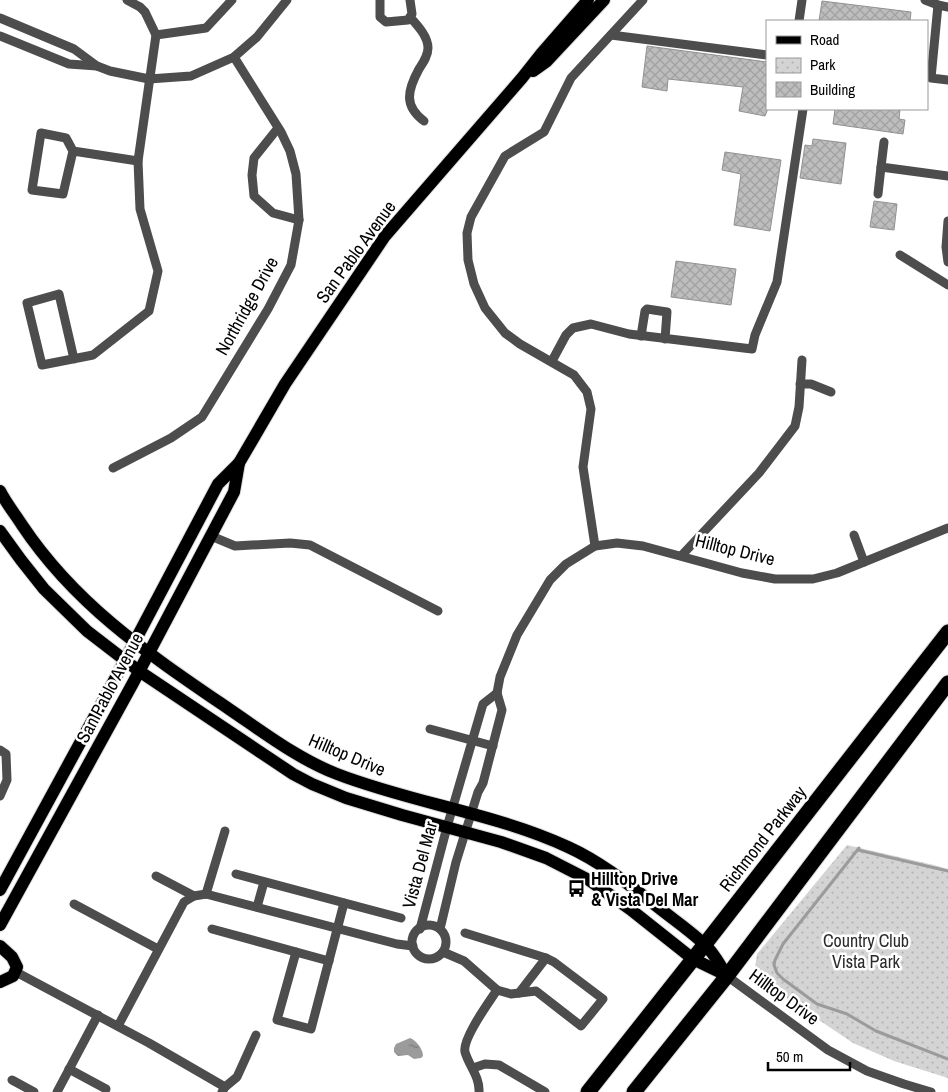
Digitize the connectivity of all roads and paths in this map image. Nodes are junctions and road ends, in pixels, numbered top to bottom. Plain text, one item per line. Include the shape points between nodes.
1 (127, 0) edge
2 (232, 0) edge
3 (286, 0) edge
4 (380, 0) edge
5 (410, 0) edge
6 (588, 0) edge
7 (604, 0) edge
8 (643, 0) edge
9 (802, 0) edge
10 (925, 0) edge
11 (938, 5) junction
12 (948, 7) edge
13 (410, 17) junction
14 (0, 18) edge
15 (799, 20) edge
16 (611, 34) junction
17 (156, 35) junction
18 (0, 36) edge
19 (766, 55) edge
20 (234, 57) junction
21 (97, 66) junction
22 (522, 78) junction
23 (149, 79) junction
24 (948, 80) edge
25 (803, 110) edge
26 (424, 122) dead end
27 (278, 128) junction
28 (884, 142) dead end
29 (73, 151) junction
30 (138, 161) junction
31 (882, 167) junction
32 (948, 176) edge
33 (878, 194) dead end
34 (299, 220) junction
35 (948, 221) edge
36 (900, 256) dead end
37 (948, 262) edge
38 (948, 285) edge
39 (641, 336) junction
40 (665, 339) junction
41 (74, 359) junction
42 (802, 360) dead end
43 (552, 361) junction
44 (800, 384) junction
45 (831, 392) dead end
46 (239, 463) junction
47 (113, 468) dead end
48 (0, 491) edge
49 (948, 528) edge
50 (0, 531) edge
51 (854, 535) dead end
52 (210, 536) junction
53 (595, 546) junction
54 (682, 555) junction
55 (864, 562) junction
56 (438, 610) dead end
57 (948, 632) edge
58 (134, 642) junction
59 (148, 653) junction
60 (124, 660) junction
61 (139, 671) junction
62 (948, 683) edge
63 (497, 693) junction
64 (430, 729) dead end
65 (472, 740) junction
66 (493, 746) junction
67 (0, 750) edge
68 (0, 796) edge
69 (453, 809) junction
70 (472, 814) junction
71 (446, 828) junction
72 (225, 830) dead end
73 (466, 832) junction
74 (236, 874) dead end
75 (156, 876) dead end
76 (264, 882) junction
77 (0, 890) edge
78 (206, 894) junction
79 (194, 896) junction
80 (344, 903) junction
81 (74, 904) dead end
82 (257, 907) junction
83 (401, 918) dead end
84 (0, 925) edge
85 (338, 928) junction
86 (212, 929) dead end
87 (420, 929) junction
88 (440, 929) junction
89 (465, 933) dead end
90 (705, 944) junction
91 (0, 946) edge
92 (413, 946) junction
93 (158, 949) junction
94 (296, 952) junction
95 (443, 952) junction
96 (546, 958) junction
97 (693, 959) junction
98 (329, 961) junction
99 (16, 972) junction
100 (727, 976) junction
101 (0, 982) edge
102 (496, 990) junction
103 (519, 993) junction
104 (98, 1016) junction
105 (114, 1024) junction
106 (256, 1035) dead end
107 (473, 1068) junction
108 (69, 1069) junction
109 (12, 1080) dead end
110 (903, 1088) edge
111 (106, 1089) dead end
112 (224, 1090) edge
113 (34, 1092) edge
114 (56, 1092) edge
115 (479, 1092) edge
116 (545, 1092) edge
117 (588, 1092) edge
118 (634, 1092) edge
119 (931, 1092) edge

1 - 17 street via 146,12
2 - 17 street via 206,28
3 - 20 street via 257,37
4 - 13 street via 380,17 386,22 408,20
5 - 13 street
6 - 22 main road, San Pablo Avenue
7 - 22 main road, San Pablo Avenue via 547,61
8 - 16 street
9 - 15 street
10 - 11 street
11 - 12 street
11 - 24 street via 931,78
13 - 26 street via 428,47 426,58 415,77 410,105
14 - 21 street via 74,49
16 - 19 street
16 - 43 street via 571,78 544,132 505,156 471,216 467,233 466,248 472,276 485,308 520,344
17 - 23 street
18 - 21 street via 69,64
20 - 23 street via 191,76
20 - 27 street, Northridge Drive
21 - 23 street
22 - 46 main road, San Pablo Avenue via 386,236 285,384
23 - 30 street
25 - 40 street via 777,282 752,349
27 - 34 street, Northridge Drive via 290,151 296,174
27 - 34 street via 254,158 254,196 273,213
28 - 31 street
29 - 29 street via 63,194 32,190 42,132 66,138
29 - 30 street
30 - 41 street via 140,208 158,271 149,311 93,355
31 - 32 street
31 - 33 street
34 - 47 street, Northridge Drive via 291,265 268,309 202,416 171,438
35 - 37 street
36 - 38 street
39 - 40 street
39 - 40 street via 647,309 667,312
39 - 43 street via 600,325 583,325 566,335
41 - 41 street via 42,365 27,303 59,294
42 - 44 street
43 - 53 street via 574,375 587,392 591,409 583,467
44 - 45 street via 811,384
44 - 54 street via 794,426 758,473
46 - 52 main road, San Pablo Avenue via 234,492
46 - 58 main road, San Pablo Avenue via 218,484
48 - 58 main road, Hilltop Drive via 61,576 90,606
49 - 55 street, Hilltop Drive
50 - 60 main road, Hilltop Drive via 20,560 68,614
51 - 55 street
52 - 56 street via 235,546 310,545
52 - 59 main road, San Pablo Avenue
53 - 54 street, Hilltop Drive via 617,543
53 - 63 street, Hilltop Drive via 566,564 550,580 517,635
54 - 55 street, Hilltop Drive via 775,579 813,579
57 - 90 highway, Richmond Parkway
58 - 59 main road, Hilltop Drive
58 - 60 main road, San Pablo Avenue
59 - 61 main road, San Pablo Avenue
59 - 69 main road, Hilltop Drive via 306,760 363,784
60 - 61 main road, Hilltop Drive
60 - 77 main road, San Pablo Avenue
61 - 71 main road, Hilltop Drive via 312,784 378,809
61 - 84 main road, San Pablo Avenue
62 - 100 highway
63 - 65 street, Vista Del Mar via 483,704
63 - 66 street, Vista Del Mar via 502,710
64 - 65 street
65 - 66 street
65 - 69 street, Vista Del Mar
66 - 70 street, Vista Del Mar
67 - 68 street via 6,754 7,780
69 - 70 main road, Hilltop Drive
69 - 71 street, Vista Del Mar
70 - 73 street, Vista Del Mar
70 - 90 main road, Hilltop Drive via 521,828 592,860
71 - 73 main road, Hilltop Drive
71 - 87 street, Vista Del Mar
72 - 78 street
73 - 88 street, Vista Del Mar
73 - 97 main road, Hilltop Drive via 524,849 568,868 609,894
74 - 76 street
75 - 79 street
76 - 80 street
76 - 82 street
78 - 79 street
78 - 82 street
79 - 93 street via 184,902
80 - 83 street
80 - 85 street
81 - 93 street
82 - 85 street
85 - 92 street
85 - 98 street
86 - 94 street
87 - 88 street via 434,926
87 - 92 street via 415,934
88 - 95 street via 446,940
89 - 96 street
90 - 97 highway, Richmond Parkway
90 - 100 main road, Hilltop Drive
91 - 99 main road via 15,962
92 - 95 street via 425,958 432,959
93 - 105 street
94 - 98 street
94 - 98 street via 277,1020 311,1029
95 - 102 street via 464,962
96 - 103 street
96 - 103 street via 603,999 581,1026 536,991
97 - 100 main road, Hilltop Drive
97 - 117 highway, Richmond Parkway
99 - 101 main road
99 - 104 street
100 - 110 street, Hilltop Drive via 828,1050
100 - 118 highway
102 - 103 street
102 - 107 street via 467,1039 465,1050
104 - 105 street
104 - 108 street
105 - 112 street
106 - 112 street via 237,1078
107 - 115 street
107 - 116 street via 485,1064 499,1065
108 - 111 street
108 - 114 street
109 - 113 street
110 - 119 street, Hilltop Drive

